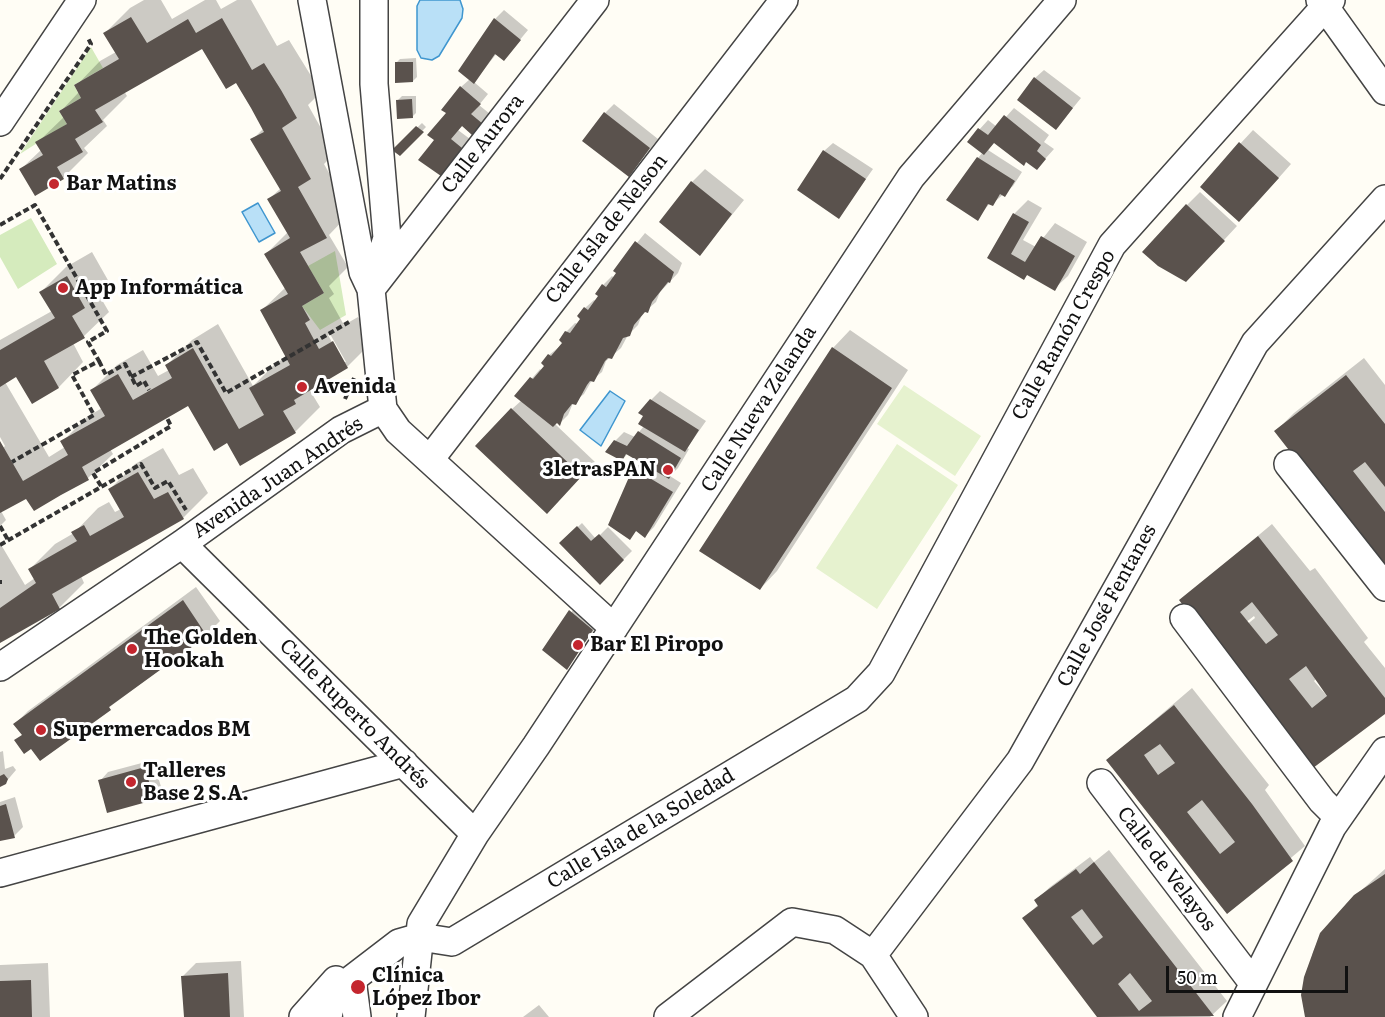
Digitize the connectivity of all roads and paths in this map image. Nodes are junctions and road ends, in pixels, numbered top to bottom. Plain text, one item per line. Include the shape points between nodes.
1 (82, 0) edge
2 (312, 0) edge
3 (374, 0) edge
4 (595, 0) edge
5 (784, 0) edge
6 (1062, 0) edge
7 (1325, 2) edge
8 (86, 35) dead end
9 (1385, 91) edge
10 (4, 105) edge
11 (0, 179) edge
12 (1385, 199) edge
13 (0, 225) edge
14 (371, 289) junction
15 (356, 329) dead end
16 (99, 361) junction
17 (357, 368) dead end
18 (131, 377) junction
19 (149, 390) dead end
20 (340, 407) dead end
21 (383, 409) junction
22 (167, 418) dead end
23 (431, 458) junction
24 (12, 462) dead end
25 (1288, 464) dead end
26 (101, 486) junction
27 (0, 526) edge
28 (191, 537) junction
29 (8, 540) junction
30 (0, 545) edge
31 (1385, 587) edge
32 (1184, 618) dead end
33 (614, 628) junction
34 (0, 667) edge
35 (857, 699) joint
36 (1385, 751) edge
37 (404, 764) junction
38 (1101, 783) dead end
39 (1338, 818) junction
40 (475, 834) junction
41 (0, 873) edge
42 (420, 930) junction
43 (873, 955) junction
44 (352, 979) junction
45 (1253, 983) junction
46 (303, 1017) edge
47 (328, 1017) edge
48 (357, 1017) edge
49 (411, 1017) edge
50 (668, 1017) edge
51 (914, 1017) edge
52 (1237, 1017) edge

1 - 10 street
2 - 14 street via 363,272
3 - 14 street via 374,84 387,238
4 - 14 street, Calle Aurora
5 - 23 street, Calle Isla de Nelson
6 - 33 street, Calle Nueva Zelanda via 911,177
7 - 9 street
7 - 35 street, Calle Ramón Crespo via 1112,245 881,673
8 - 11 path via 91,44
12 - 43 street, Calle José Fentanes via 1255,343 1020,761
13 - 16 path via 35,205 107,331 88,342
14 - 21 street
15 - 18 path via 354,319 226,393 197,342
16 - 18 path via 106,375 125,364
16 - 24 path via 72,375 94,415
17 - 20 path
18 - 19 path via 136,386 144,381
21 - 23 street, Avenida Juan Andrés via 398,430
21 - 28 street, Avenida Juan Andrés via 341,430
22 - 26 path via 171,426 93,473
23 - 33 street, Avenida Juan Andrés
25 - 31 street
26 - 28 path via 141,464 155,488 168,481
26 - 29 path
27 - 29 path
28 - 34 street, Avenida Juan Andrés
28 - 37 street, Calle Ruperto Andrés
29 - 30 path
32 - 39 street
33 - 40 street, Calle Nueva Zelanda
35 - 42 street, Calle Isla de la Soledad via 452,942
36 - 39 street
37 - 40 street, Calle Ruperto Andrés
37 - 41 street
38 - 45 street, Calle de Velayos
39 - 45 street
40 - 42 street, Calle Nueva Zelanda
42 - 44 street
42 - 46 street via 389,936 351,965
42 - 49 street
43 - 50 street via 835,930 792,922
43 - 51 street
44 - 47 street via 330,1007
44 - 48 street
45 - 52 street

